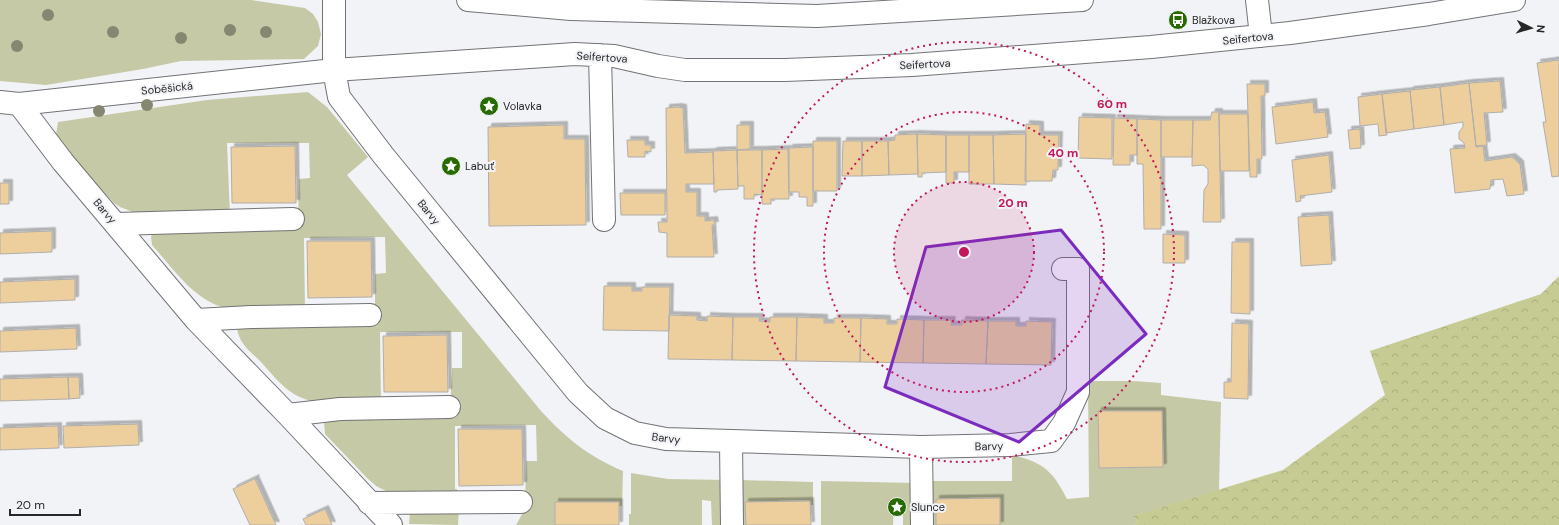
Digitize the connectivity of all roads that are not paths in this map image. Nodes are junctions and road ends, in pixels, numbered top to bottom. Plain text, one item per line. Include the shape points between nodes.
1 (334, 0) edge
2 (468, 0) edge
3 (1082, 0) edge
4 (1257, 0) edge
5 (1514, 0) edge
6 (999, 2) edge
7 (1261, 36) junction
8 (600, 55) junction
9 (334, 70) junction
10 (9, 103) edge
11 (293, 219) dead end
12 (604, 220) dead end
13 (116, 224) junction
14 (1063, 269) dead end
15 (370, 315) dead end
16 (196, 320) junction
17 (448, 407) dead end
18 (288, 415) junction
19 (731, 442) junction
20 (922, 447) junction
21 (521, 502) dead end
22 (369, 503) junction
23 (391, 525) edge
24 (732, 525) edge
25 (922, 525) edge

1 - 9 street, Barvy
2 - 6 street via 571,9 816,16
3 - 6 street
4 - 7 street
5 - 7 street, Seifertova
7 - 8 street, Seifertova via 1003,59 785,70 685,70
8 - 9 street, Seifertova via 574,54
8 - 12 street
9 - 10 street, Soběšická
9 - 19 street, Barvy via 339,97 383,155 578,393 606,418 635,433 666,439
10 - 13 street, Barvy
11 - 13 street
13 - 16 street, Barvy
14 - 20 street, Barvy via 1078,269 1078,392 1064,423 1051,440 1010,445
15 - 16 street
16 - 18 street, Barvy
17 - 18 street via 340,409
18 - 22 street, Barvy
19 - 20 street, Barvy
19 - 24 street
20 - 25 street
21 - 22 street
22 - 23 street, Barvy

